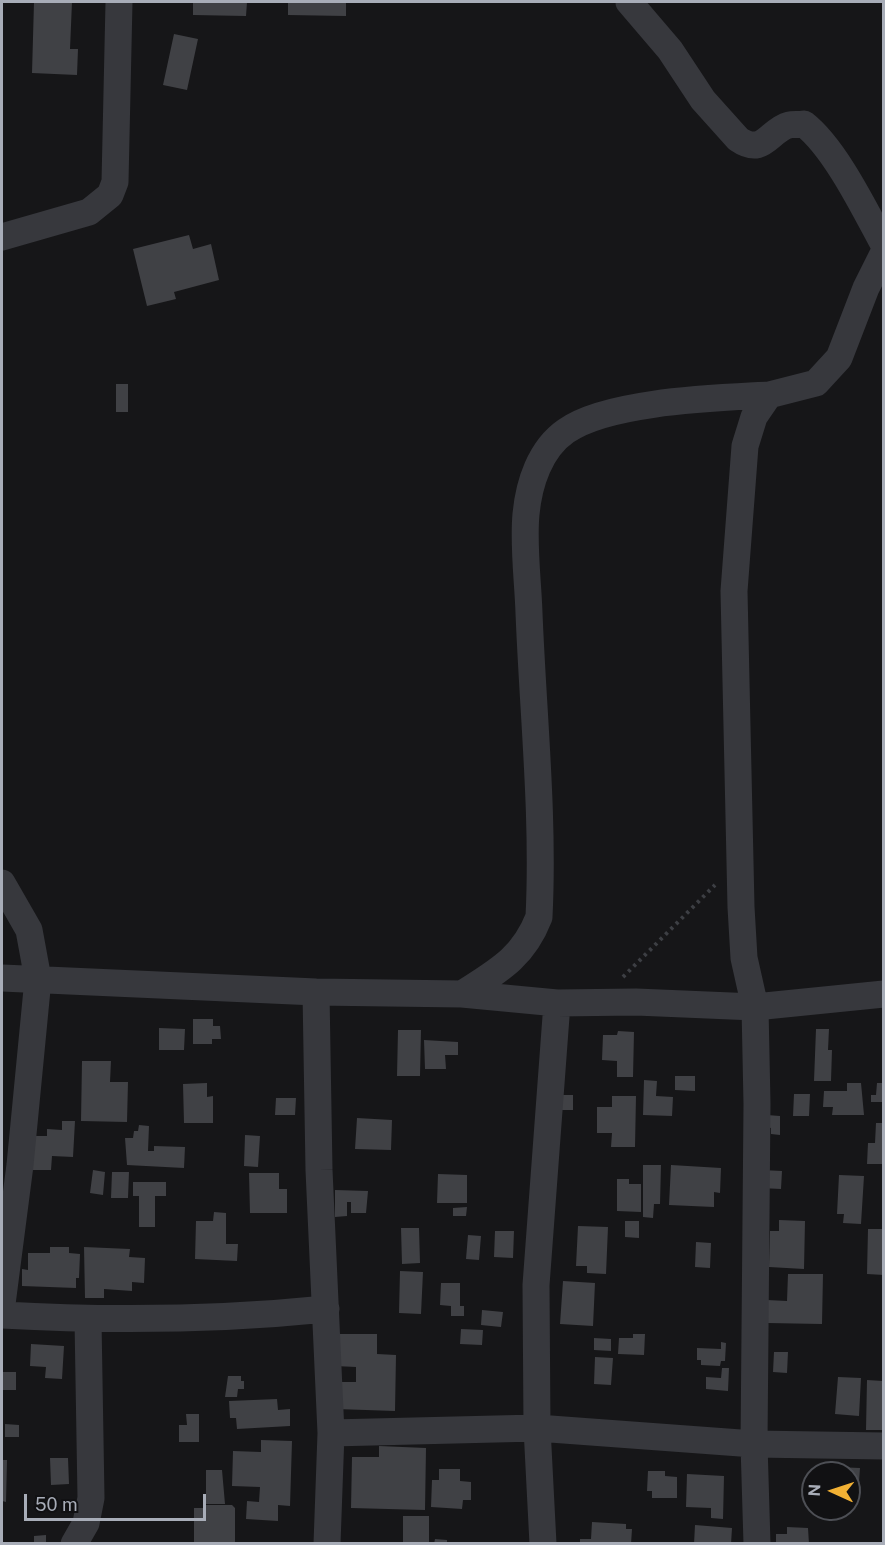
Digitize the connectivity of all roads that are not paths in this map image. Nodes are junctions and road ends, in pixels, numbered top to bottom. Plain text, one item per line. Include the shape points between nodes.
1 (119, 2) edge
2 (628, 2) edge
3 (2, 237) edge
4 (884, 245) edge
5 (884, 252) edge
6 (769, 395) junction
7 (2, 883) edge
8 (2, 978) edge
9 (38, 979) junction
10 (316, 992) junction
11 (462, 994) junction
12 (884, 994) edge
13 (557, 1003) junction
14 (755, 1007) junction
15 (2, 1304) edge
16 (326, 1309) junction
17 (2, 1315) edge
18 (88, 1320) junction
19 (537, 1428) junction
20 (331, 1433) junction
21 (754, 1444) junction
22 (884, 1446) edge
23 (74, 1544) edge
24 (327, 1544) edge
25 (543, 1544) edge
26 (757, 1544) edge

1 - 3 street via 115,182 110,195 89,212
2 - 4 street via 738,139 759,144 787,125 804,124 816,133
5 - 6 street via 847,342 830,370 816,383
6 - 11 street via 713,398 614,411 585,419 564,432 547,450 536,470 526,515 538,773 539,917 531,937 515,958
6 - 14 street via 754,417 745,446 734,591 744,958
7 - 9 street via 29,930
8 - 9 street
9 - 10 street
9 - 15 street
10 - 11 street
10 - 16 street
11 - 13 street
12 - 14 street
13 - 14 street
13 - 19 street via 536,1285
14 - 21 street
16 - 18 street via 259,1316
16 - 20 street
17 - 18 street
18 - 23 street via 91,1498 86,1523
19 - 20 street
19 - 21 street
19 - 25 street
20 - 24 street
21 - 22 street
21 - 26 street

